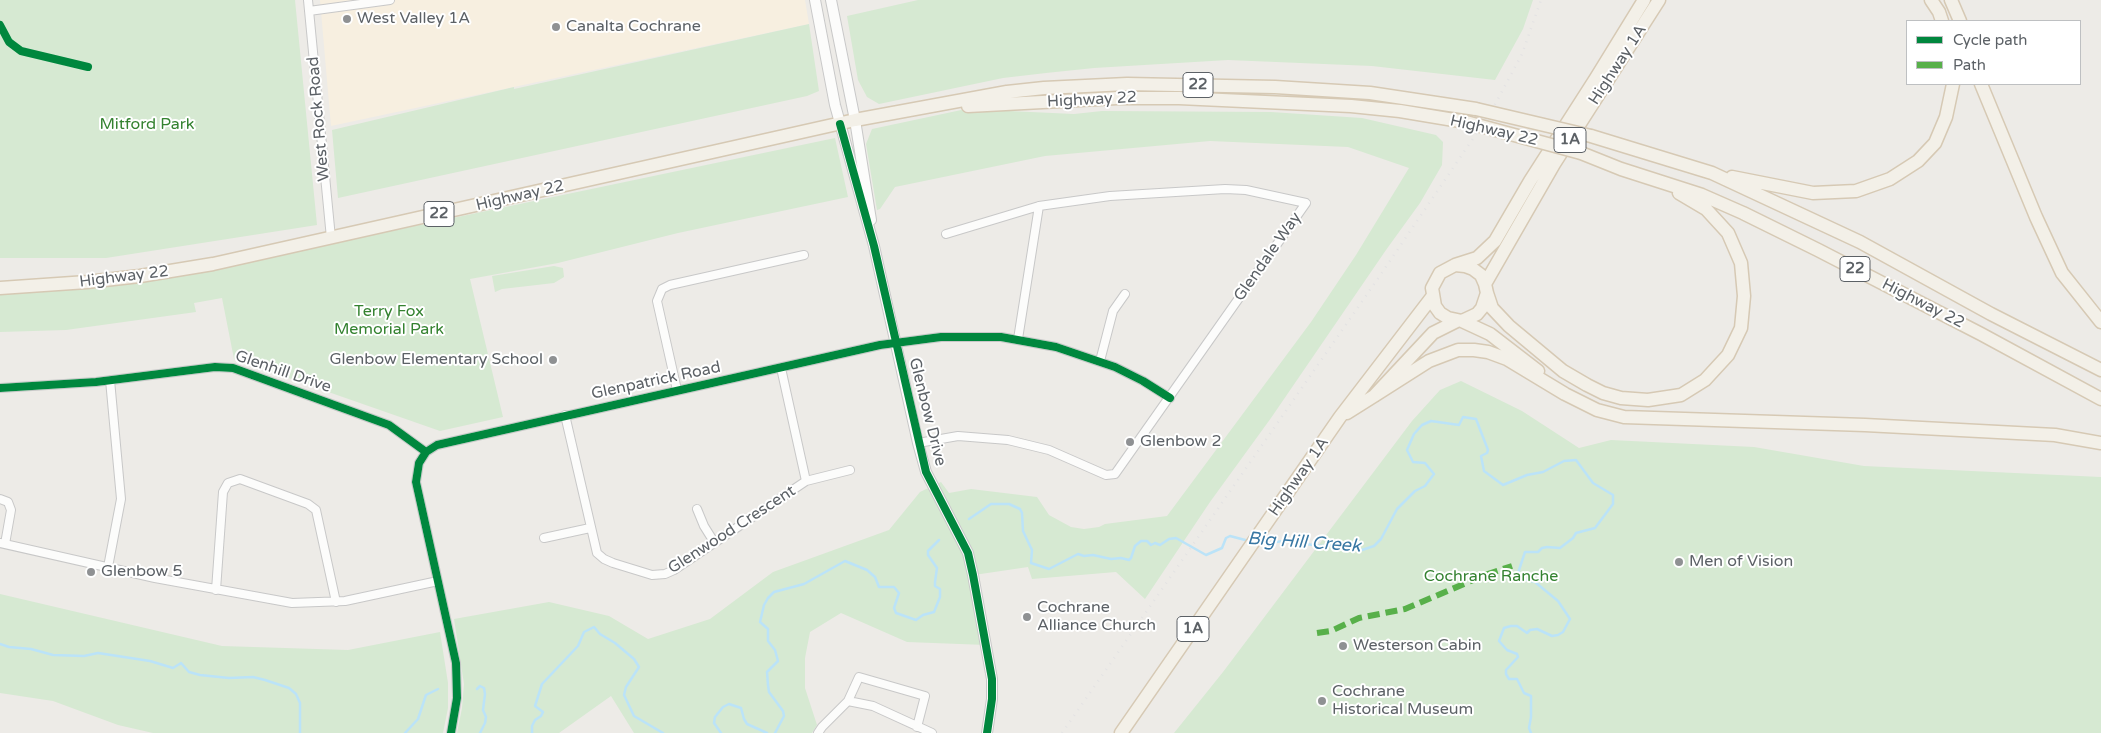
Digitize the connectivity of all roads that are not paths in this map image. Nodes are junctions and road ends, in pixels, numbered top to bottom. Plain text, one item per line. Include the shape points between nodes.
1 (308, 0) edge
2 (390, 0) edge
3 (815, 0) edge
4 (831, 0) edge
5 (1644, 0) edge
6 (1659, 0) edge
7 (1931, 0) edge
8 (1951, 0) edge
9 (309, 11) junction
10 (1942, 20) edge
11 (1960, 20) edge
12 (1952, 85) edge
13 (1981, 85) edge
14 (920, 108) junction
15 (855, 120) junction
16 (840, 124) junction
17 (1621, 169) junction
18 (1712, 173) junction
19 (1039, 206) junction
20 (946, 234) dead end
21 (331, 238) junction
22 (874, 246) junction
23 (804, 255) dead end
24 (1455, 265) junction
25 (0, 288) edge
26 (1486, 288) junction
27 (1125, 294) dead end
28 (1432, 297) junction
29 (1459, 321) junction
30 (2101, 322) edge
31 (1018, 339) junction
32 (896, 342) junction
33 (1100, 361) junction
34 (781, 368) junction
35 (2101, 370) edge
36 (110, 380) junction
37 (0, 388) edge
38 (677, 390) junction
39 (1566, 394) junction
40 (1374, 396) junction
41 (1170, 398) junction
42 (2101, 399) edge
43 (565, 415) junction
44 (1340, 417) junction
45 (918, 443) junction
46 (2101, 443) edge
47 (426, 452) junction
48 (850, 470) dead end
49 (806, 481) junction
50 (0, 499) edge
51 (697, 509) dead end
52 (590, 528) junction
53 (544, 538) dead end
54 (714, 542) junction
55 (2, 544) edge
56 (108, 567) junction
57 (438, 581) junction
58 (216, 590) junction
59 (336, 602) junction
60 (848, 702) junction
61 (917, 727) junction
62 (452, 733) edge
63 (818, 733) edge
64 (932, 733) edge
65 (987, 733) edge
66 (1121, 733) edge

1 - 9 street, West Rock Road
2 - 9 street
3 - 16 street, Glenbow Drive
4 - 15 street, Glenbow Drive
5 - 24 main road, Highway 1A / 1A via 1495,241 1477,258
6 - 26 main road, Highway 1A / 1A via 1554,164
7 - 10 main road
8 - 11 main road
9 - 21 street, West Rock Road
12 - 18 main road via 1946,117 1935,143 1918,161 1890,179 1856,191 1813,193
13 - 30 main road via 2062,273
14 - 15 main road, Highway 22 / 22
14 - 17 main road, Highway 22 / 22, bridge via 1117,98 1351,106 1466,122 1581,153
14 - 18 main road, Highway 22 / 22, bridge via 1008,92 1136,84 1370,92 1476,109 1591,136
15 - 16 main road, Highway 22 / 22
15 - 22 street, Glenbow Drive
16 - 21 main road, Highway 22 / 22
16 - 22 street, Glenbow Drive
17 - 26 main road via 1673,190 1706,209 1728,233 1741,263 1744,296 1741,328 1728,355 1705,380 1681,395 1648,400 1603,393 1563,371 1509,326 1492,308
17 - 42 main road, Highway 22 / 22 via 1702,195 1743,213 1982,334
18 - 35 main road, Highway 22 / 22 via 1860,242 1990,314
19 - 20 street
19 - 31 street
19 - 41 street, Glendale Way via 1110,196 1225,189 1246,190 1306,203
21 - 25 main road, Highway 22 / 22 via 140,276
22 - 32 street, Glenbow Drive
23 - 38 street via 662,289 657,301
24 - 26 main road via 1473,269
24 - 28 main road via 1440,273 1432,288
26 - 29 main road via 1482,308 1470,318
27 - 33 street via 1113,310
28 - 29 main road via 1440,313
28 - 44 main road, Highway 1A / 1A
29 - 39 main road via 1490,334
29 - 40 main road, Highway 1A / 1A via 1423,342
31 - 32 street, Glenpatrick Road via 963,336
31 - 33 street, Glenpatrick Road
32 - 34 street, Glenpatrick Road
32 - 45 street, Glenbow Drive
33 - 41 street, Glenpatrick Road
34 - 38 street, Glenpatrick Road
34 - 49 street, Glenwood Crescent
36 - 37 street, Glenhill Drive
36 - 47 street, Glenhill Drive via 214,367 232,368 389,425
36 - 56 street via 121,499
38 - 43 street, Glenpatrick Road
39 - 40 main road via 1507,359 1488,352 1458,350 1429,361
39 - 46 main road via 1597,410 1624,417 1884,426 2055,436
40 - 44 main road, Highway 1A / 1A
41 - 45 street, Glendale Way via 1119,471 1109,476 1049,450 1008,440 958,436
43 - 47 street, Glenpatrick Road via 442,442
43 - 52 street, Glenwood Crescent
44 - 66 main road, Highway 1A / 1A
45 - 65 street, Glenbow Drive via 926,472 968,553 974,575 992,679
47 - 57 street via 419,463 416,482
48 - 49 street
49 - 54 street, Glenwood Crescent
50 - 55 street via 8,502 11,510
51 - 54 street
52 - 53 street
52 - 54 street, Glenwood Crescent via 595,548 604,559 652,575 670,573
55 - 56 street
56 - 58 street
57 - 59 street
57 - 62 street via 457,672
58 - 59 street via 292,603
58 - 59 street via 223,492 228,483 240,479 308,504 316,510
60 - 61 street via 873,706
60 - 61 street via 859,677 924,696
60 - 63 street
61 - 64 street

